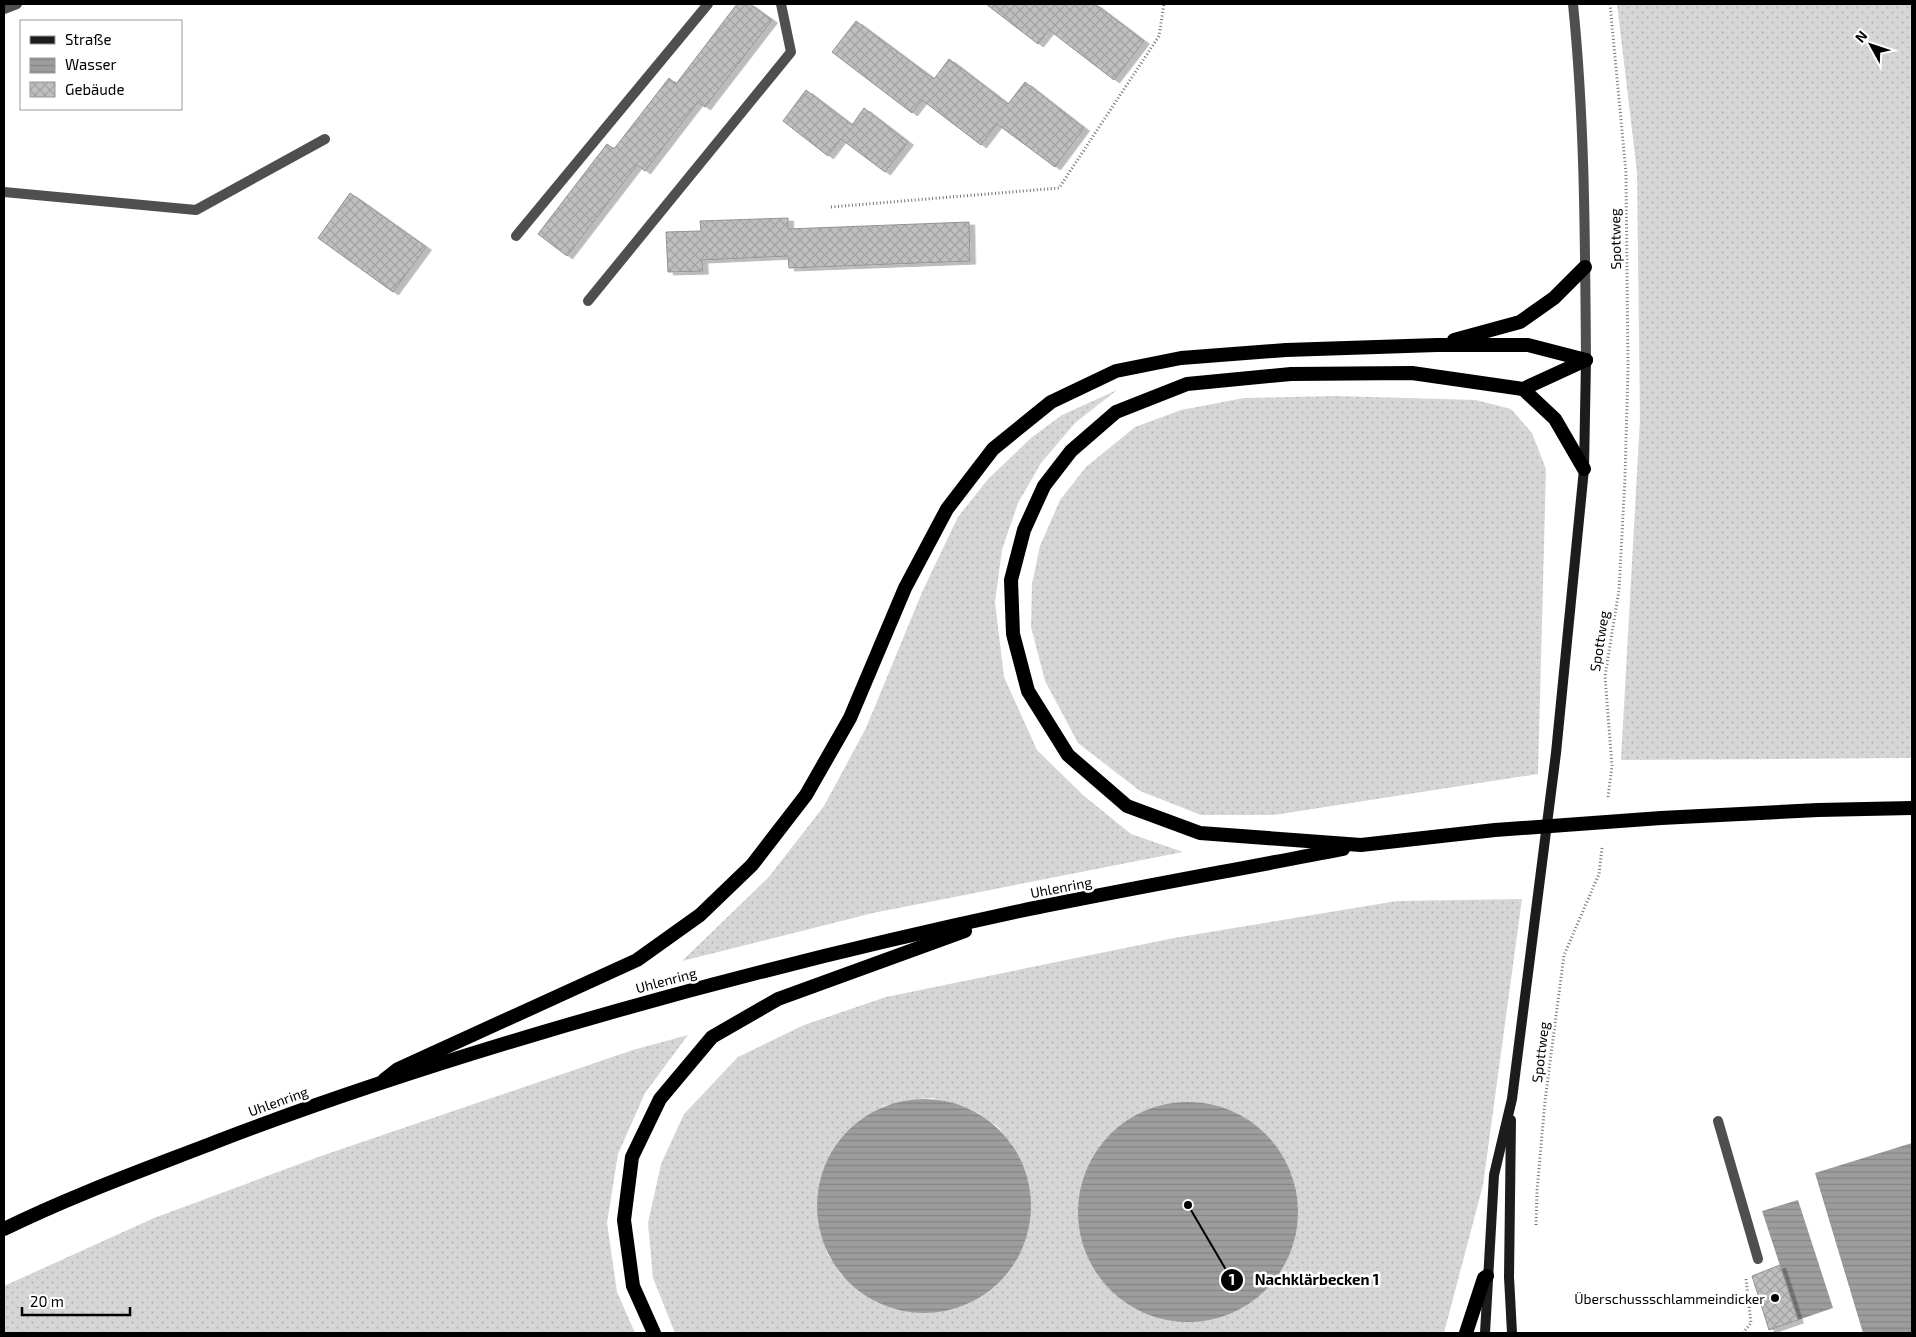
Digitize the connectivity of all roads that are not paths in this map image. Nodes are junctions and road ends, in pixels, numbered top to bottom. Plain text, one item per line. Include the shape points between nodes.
1 (17, 4) edge
2 (708, 4) edge
3 (781, 4) edge
4 (1573, 4) edge
5 (4, 9) edge
6 (325, 139) dead end
7 (4, 192) edge
8 (516, 236) dead end
9 (1585, 267) junction
10 (588, 301) dead end
11 (1437, 345) junction
12 (1586, 360) junction
13 (1523, 389) junction
14 (1584, 468) junction
15 (1912, 808) edge
16 (1361, 846) junction
17 (1021, 911) junction
18 (384, 1080) junction
19 (1512, 1099) junction
20 (1718, 1121) dead end
21 (4, 1229) edge
22 (1758, 1260) road end
23 (1487, 1276) junction
24 (654, 1333) edge
25 (1466, 1333) edge
26 (1485, 1333) edge
27 (1512, 1333) edge

1 - 5 street
2 - 8 street
3 - 10 street via 791,52
4 - 9 street via 1580,71
6 - 7 street via 196,210
9 - 11 highway via 1554,298 1520,322
9 - 12 street
11 - 12 highway via 1528,345
11 - 18 highway via 1286,350 1181,358 1116,371 1052,402 993,449 947,509 905,588 850,718 806,794 752,865 700,915 637,960 398,1069
12 - 13 highway
12 - 14 main road
13 - 14 highway via 1555,419
13 - 16 highway via 1412,373 1291,374 1187,384 1116,412 1071,451 1044,486 1024,530 1010,580 1013,634 1028,691 1068,755 1127,806 1200,833
14 - 19 main road via 1556,753
15 - 16 highway via 1661,818 1495,830
16 - 17 highway, Uhlenring
17 - 18 highway, Uhlenring via 822,956 625,1007
17 - 24 highway via 778,999 712,1037 660,1099 632,1157 624,1220 633,1286
18 - 21 highway, Uhlenring via 154,1166
19 - 23 main road via 1494,1175
19 - 27 main road via 1509,1278
20 - 22 street
23 - 25 highway
23 - 26 main road

